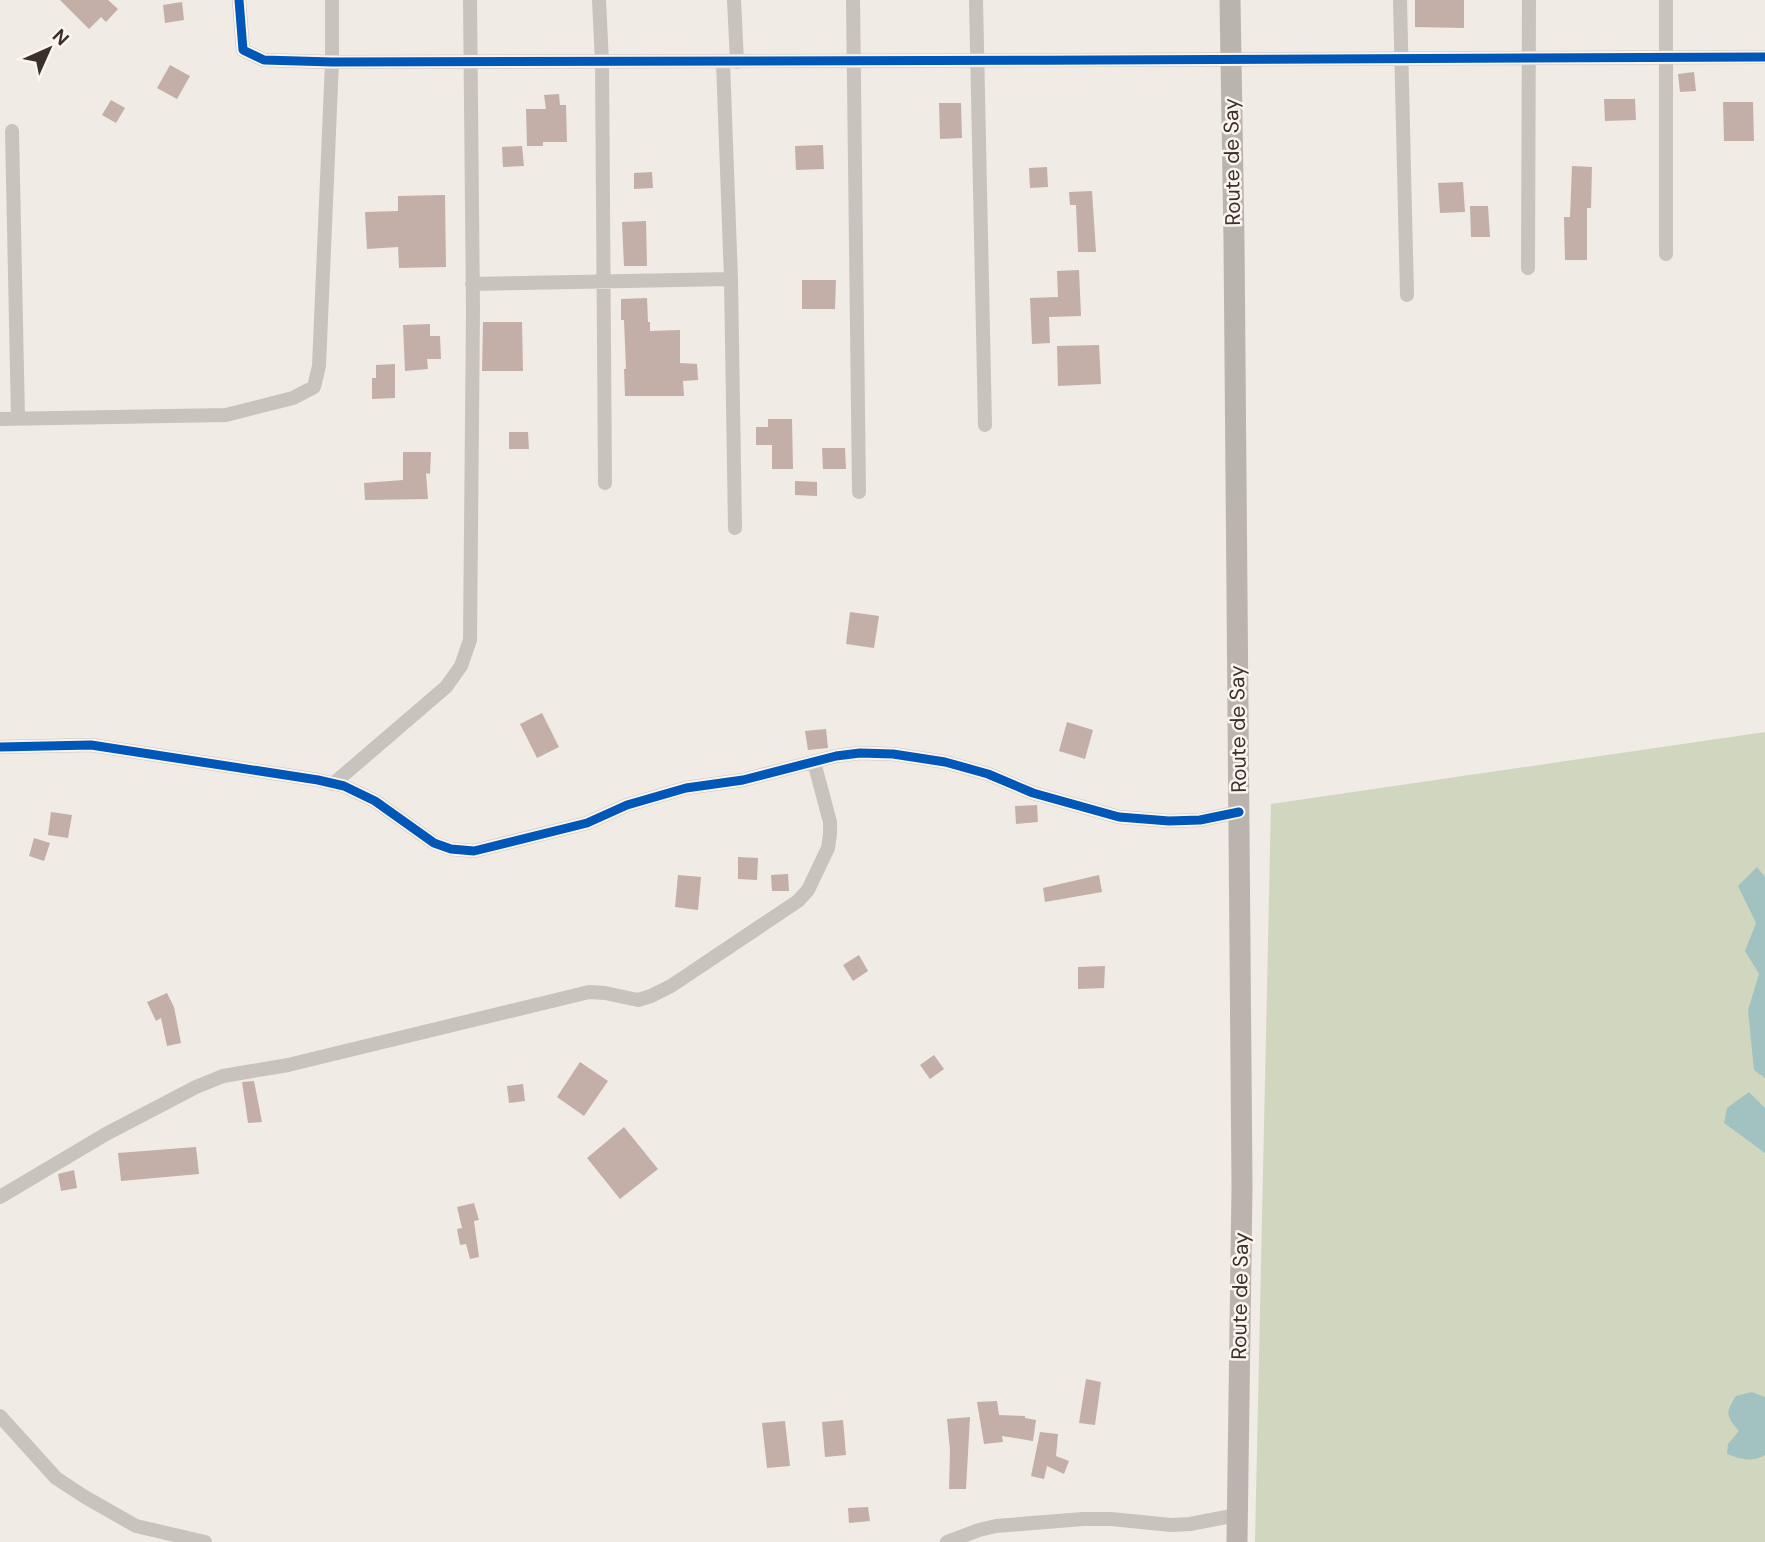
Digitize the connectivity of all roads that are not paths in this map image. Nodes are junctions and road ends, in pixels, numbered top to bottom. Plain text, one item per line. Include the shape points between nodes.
1 (239, 0) edge
2 (332, 0) edge
3 (470, 0) edge
4 (599, 0) edge
5 (734, 0) edge
6 (853, 0) edge
7 (976, 0) edge
8 (1230, 0) edge
9 (1400, 0) edge
10 (1528, 0) edge
11 (1667, 0) edge
12 (1528, 57) junction
13 (1666, 57) junction
14 (1765, 57) edge
15 (1230, 58) junction
16 (1401, 58) junction
17 (854, 61) junction
18 (976, 61) junction
19 (332, 62) junction
20 (470, 62) junction
21 (602, 62) junction
22 (730, 62) junction
23 (12, 131) dead end
24 (1666, 254) dead end
25 (1528, 268) dead end
26 (732, 279) junction
27 (603, 283) junction
28 (472, 284) junction
29 (1407, 295) dead end
30 (18, 418) junction
31 (0, 419) edge
32 (985, 425) dead end
33 (605, 483) dead end
34 (859, 492) dead end
35 (735, 527) dead end
36 (0, 747) edge
37 (814, 762) junction
38 (333, 784) junction
39 (1240, 812) junction
40 (0, 1197) edge
41 (0, 1416) edge
42 (1237, 1515) junction
43 (205, 1542) edge
44 (947, 1542) edge
45 (1237, 1542) edge

1 - 19 street via 243,50 252,56
2 - 19 street
3 - 20 street
4 - 21 street
5 - 22 street
6 - 17 street
7 - 18 street
8 - 15 main road, Route de Say
9 - 16 street
10 - 12 street
11 - 13 street
12 - 13 street
12 - 16 street
12 - 25 street
13 - 14 street
13 - 24 street
15 - 16 street
15 - 18 street
15 - 39 main road, Route de Say
16 - 29 street
17 - 18 street
17 - 22 street
17 - 34 street
18 - 32 street
19 - 20 street
19 - 30 street via 319,366 314,387 293,398 226,415
20 - 21 street
20 - 28 street
21 - 22 street
21 - 27 street
22 - 26 street
23 - 30 street
26 - 27 street
26 - 35 street
27 - 28 street
27 - 33 street
28 - 38 street via 470,640 461,666 446,687
30 - 31 street
36 - 38 street via 91,745
37 - 38 street via 686,789 626,805 587,823 474,850 434,843 375,801
37 - 39 street via 860,753 945,762 1119,817 1199,820
37 - 40 street via 830,834 808,890 671,986 638,1000 589,992 288,1065 223,1076 106,1134
39 - 42 main road, Route de Say via 1242,1186
41 - 43 street via 56,1478 85,1497 136,1526
42 - 44 street via 1171,1525 1083,1519 996,1526
42 - 45 main road, Route de Say

